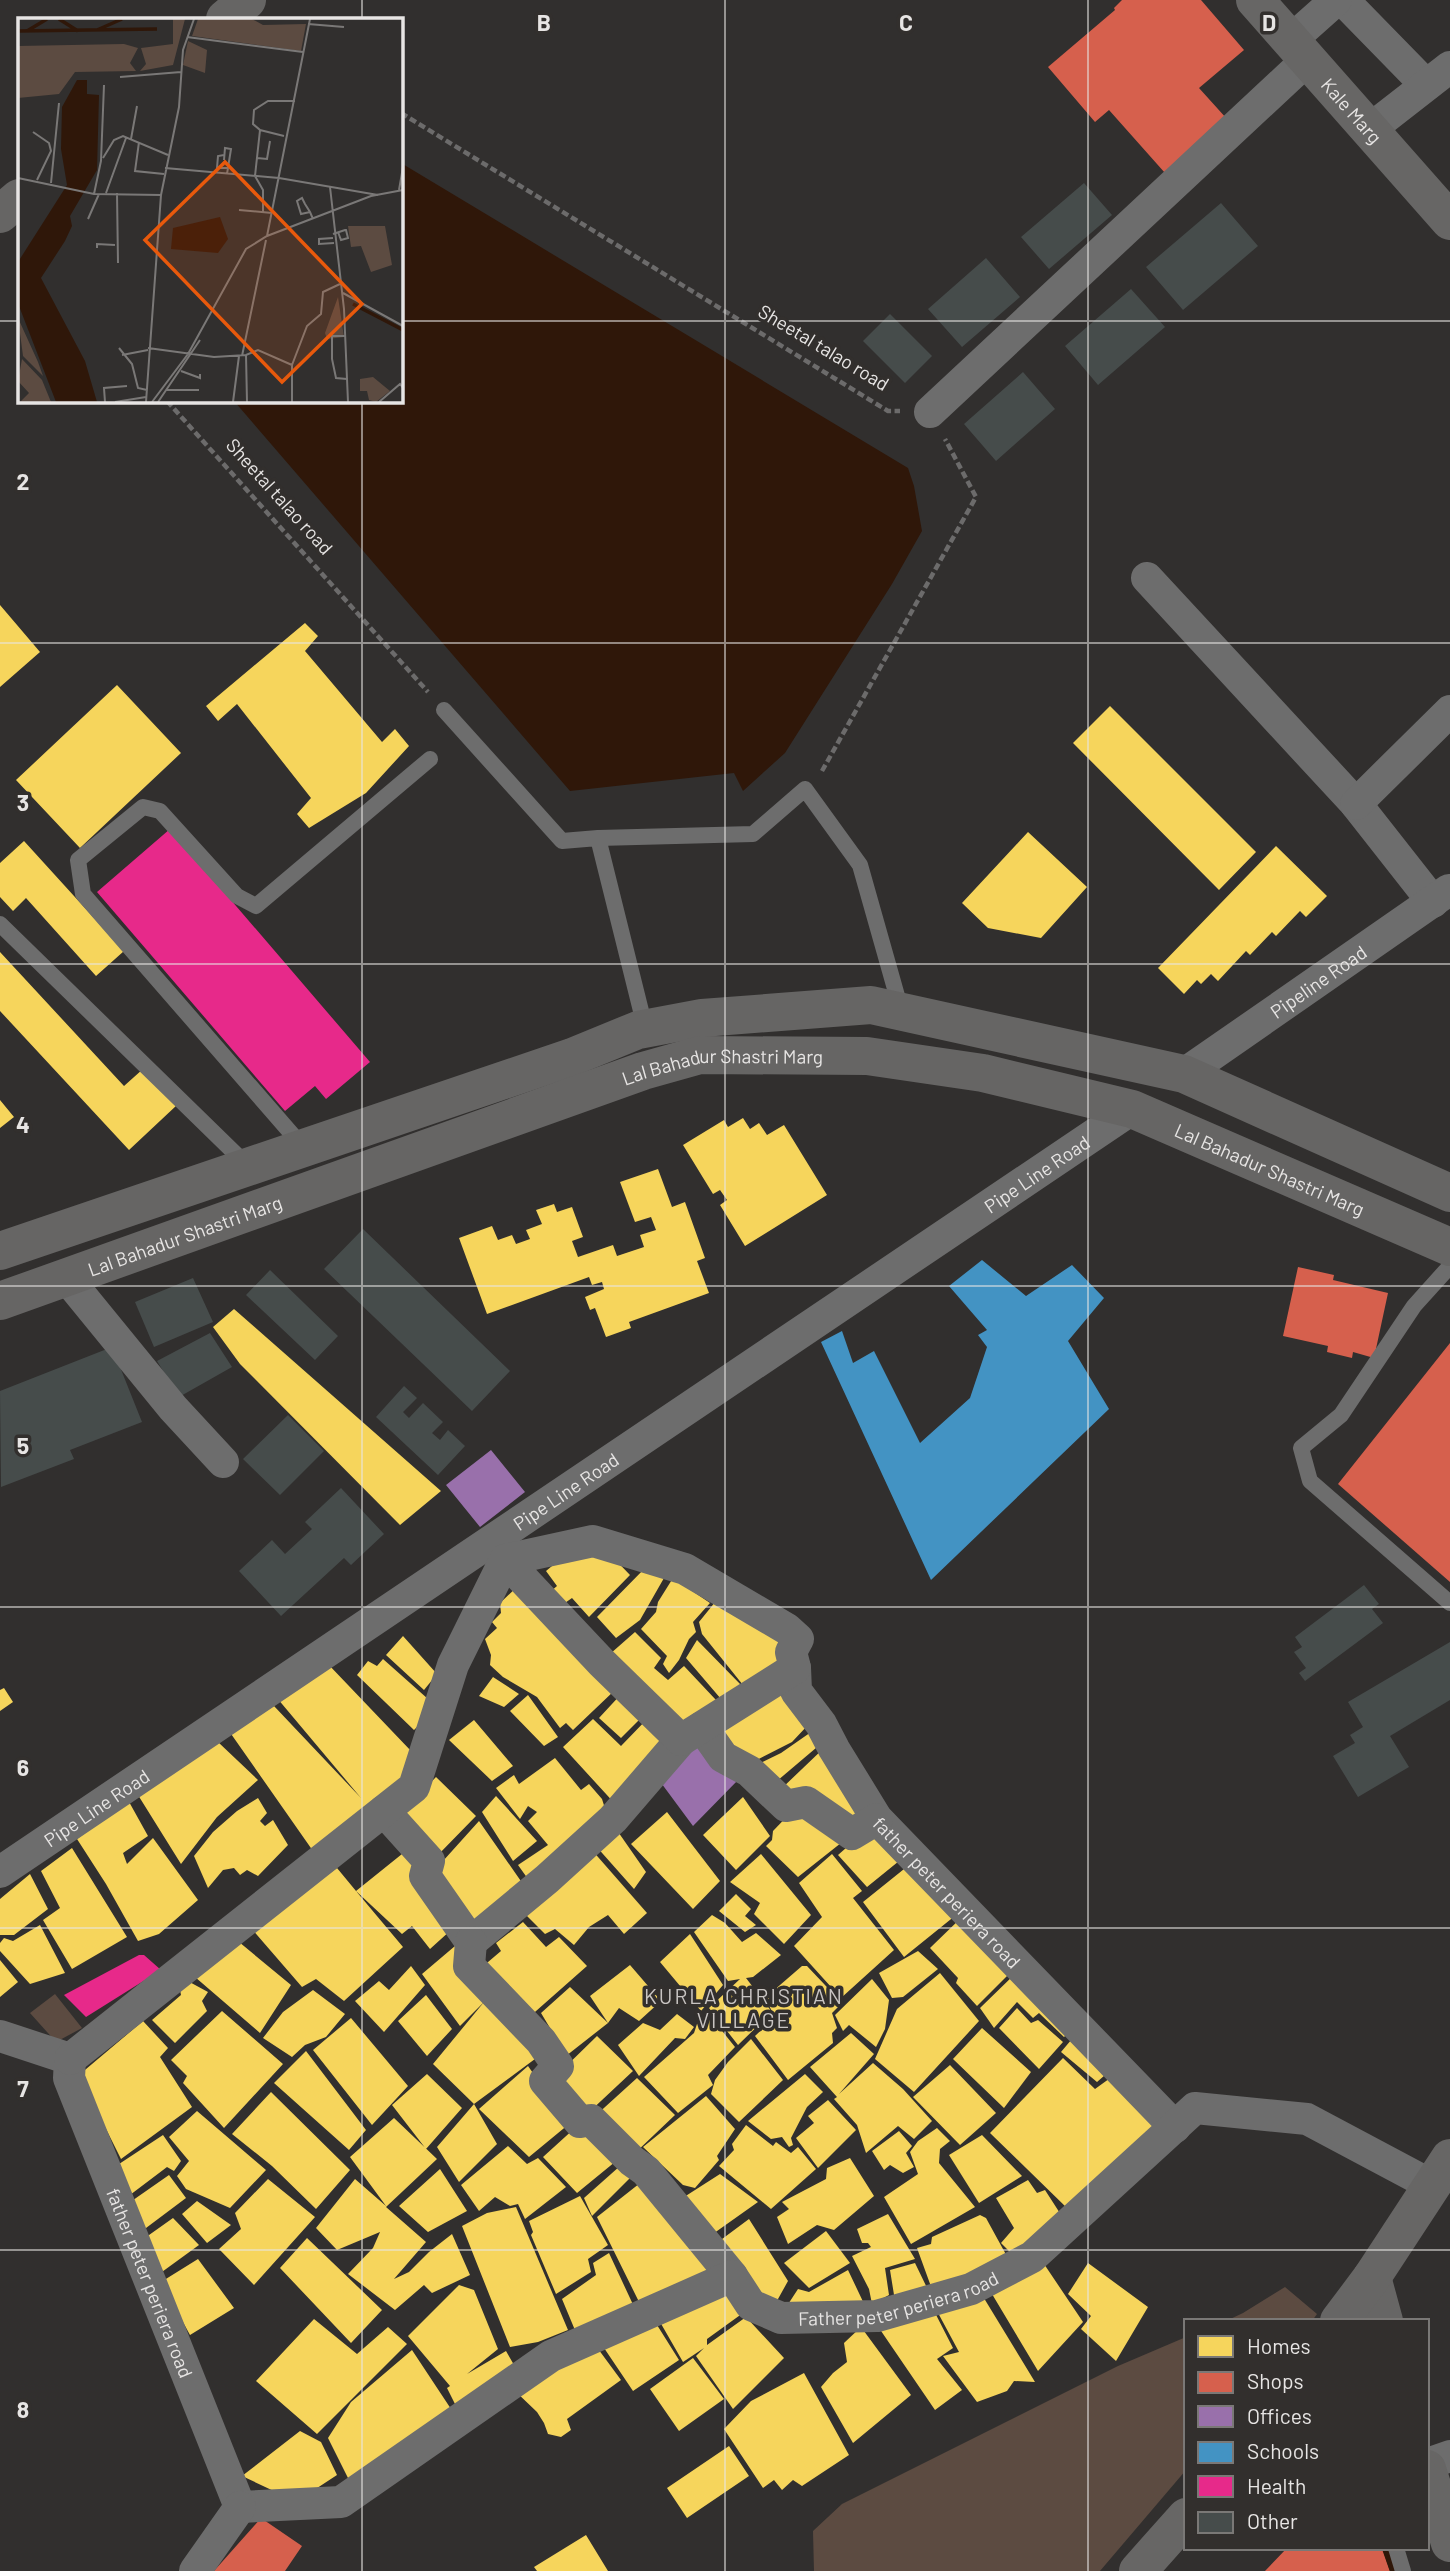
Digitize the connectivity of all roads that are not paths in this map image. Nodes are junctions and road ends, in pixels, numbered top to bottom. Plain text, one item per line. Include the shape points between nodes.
1 (247, 0) edge
2 (1255, 0) edge
3 (1336, 0) edge
4 (1343, 0) edge
5 (226, 18) edge
6 (1299, 51) junction
7 (1438, 76) edge
8 (1369, 130) junction
9 (18, 199) edge
10 (0, 214) edge
11 (1450, 221) edge
12 (930, 412) road end
13 (1147, 578) dead end
14 (444, 710) road end
15 (1450, 711) edge
16 (430, 759) dead end
17 (1356, 804) junction
18 (598, 838) junction
19 (1441, 895) edge
20 (0, 924) edge
21 (902, 1012) junction
22 (652, 1047) junction
23 (1184, 1074) junction
24 (1132, 1109) junction
25 (303, 1148) junction
26 (248, 1167) junction
27 (1450, 1193) edge
28 (1450, 1247) edge
29 (0, 1251) edge
30 (1450, 1266) edge
31 (66, 1277) junction
32 (0, 1301) edge
33 (223, 1462) dead end
34 (505, 1560) junction
35 (1450, 1603) edge
36 (795, 1668) junction
37 (692, 1734) junction
38 (384, 1811) junction
39 (877, 1819) junction
40 (0, 1872) edge
41 (471, 1942) junction
42 (0, 2036) edge
43 (70, 2059) junction
44 (1175, 2127) junction
45 (1444, 2179) edge
46 (732, 2276) junction
47 (1372, 2277) junction
48 (1340, 2319) edge
49 (1383, 2319) edge
50 (1450, 2456) edge
51 (1429, 2463) edge
52 (1429, 2475) edge
53 (240, 2507) junction
54 (1184, 2519) edge
55 (1450, 2543) edge
56 (1397, 2550) edge
57 (195, 2571) edge
58 (1138, 2571) edge
59 (1403, 2571) edge

1 - 5 main road
2 - 6 street, Kale Marg
3 - 6 street
4 - 7 street
6 - 8 street, Kale Marg
6 - 12 street
7 - 8 street
8 - 11 street, Kale Marg
9 - 10 main road
13 - 17 street
14 - 18 lane via 562,841
15 - 17 street
16 - 25 lane via 257,906 237,896 160,811 143,807 78,860 83,894
17 - 19 street
18 - 21 lane via 753,834 804,789 860,865
18 - 22 lane
19 - 23 street, Pipeline Road
20 - 26 lane
21 - 22 main road, Lal Bahadur Shastri Marg via 871,1005 702,1018
21 - 23 main road, Lal Bahadur Shastri Marg
22 - 24 main road, Lal Bahadur Shastri Marg via 700,1055 867,1056 983,1073
22 - 25 main road, Lal Bahadur Shastri Marg via 572,1057
22 - 31 main road, Lal Bahadur Shastri Marg
23 - 27 main road, Lal Bahadur Shastri Marg
24 - 28 main road, Lal Bahadur Shastri Marg
24 - 40 street, Pipe Line Road
25 - 26 main road, Lal Bahadur Shastri Marg
26 - 29 main road, Lal Bahadur Shastri Marg
30 - 35 lane via 1415,1307 1341,1415 1301,1448 1310,1481
31 - 32 main road, Lal Bahadur Shastri Marg
31 - 33 street
34 - 36 street via 593,1541 685,1569 787,1629 798,1639 791,1652
34 - 37 street, father peter periera road via 602,1663
34 - 38 street via 453,1665 414,1787
36 - 37 street
36 - 39 street via 796,1691
37 - 39 street, father peter periera road via 749,1771 786,1806 806,1802 852,1834
37 - 41 street via 614,1819
38 - 41 street via 429,1861 425,1876
38 - 43 street
39 - 44 street, father peter periera road
41 - 46 street via 469,1966 541,2041 558,2066 545,2081 580,2122 591,2120 655,2180
42 - 43 street
43 - 53 street, father peter periera road via 69,2078
44 - 45 street, Father peter periera road via 1195,2108 1307,2119
44 - 46 street, Father peter periera road via 1032,2257 971,2290 877,2316 781,2318 751,2305
45 - 47 street
46 - 53 street via 551,2356 341,2502
47 - 48 street
47 - 49 street
50 - 51 street
52 - 55 street
53 - 57 street
54 - 58 street
56 - 59 lane

